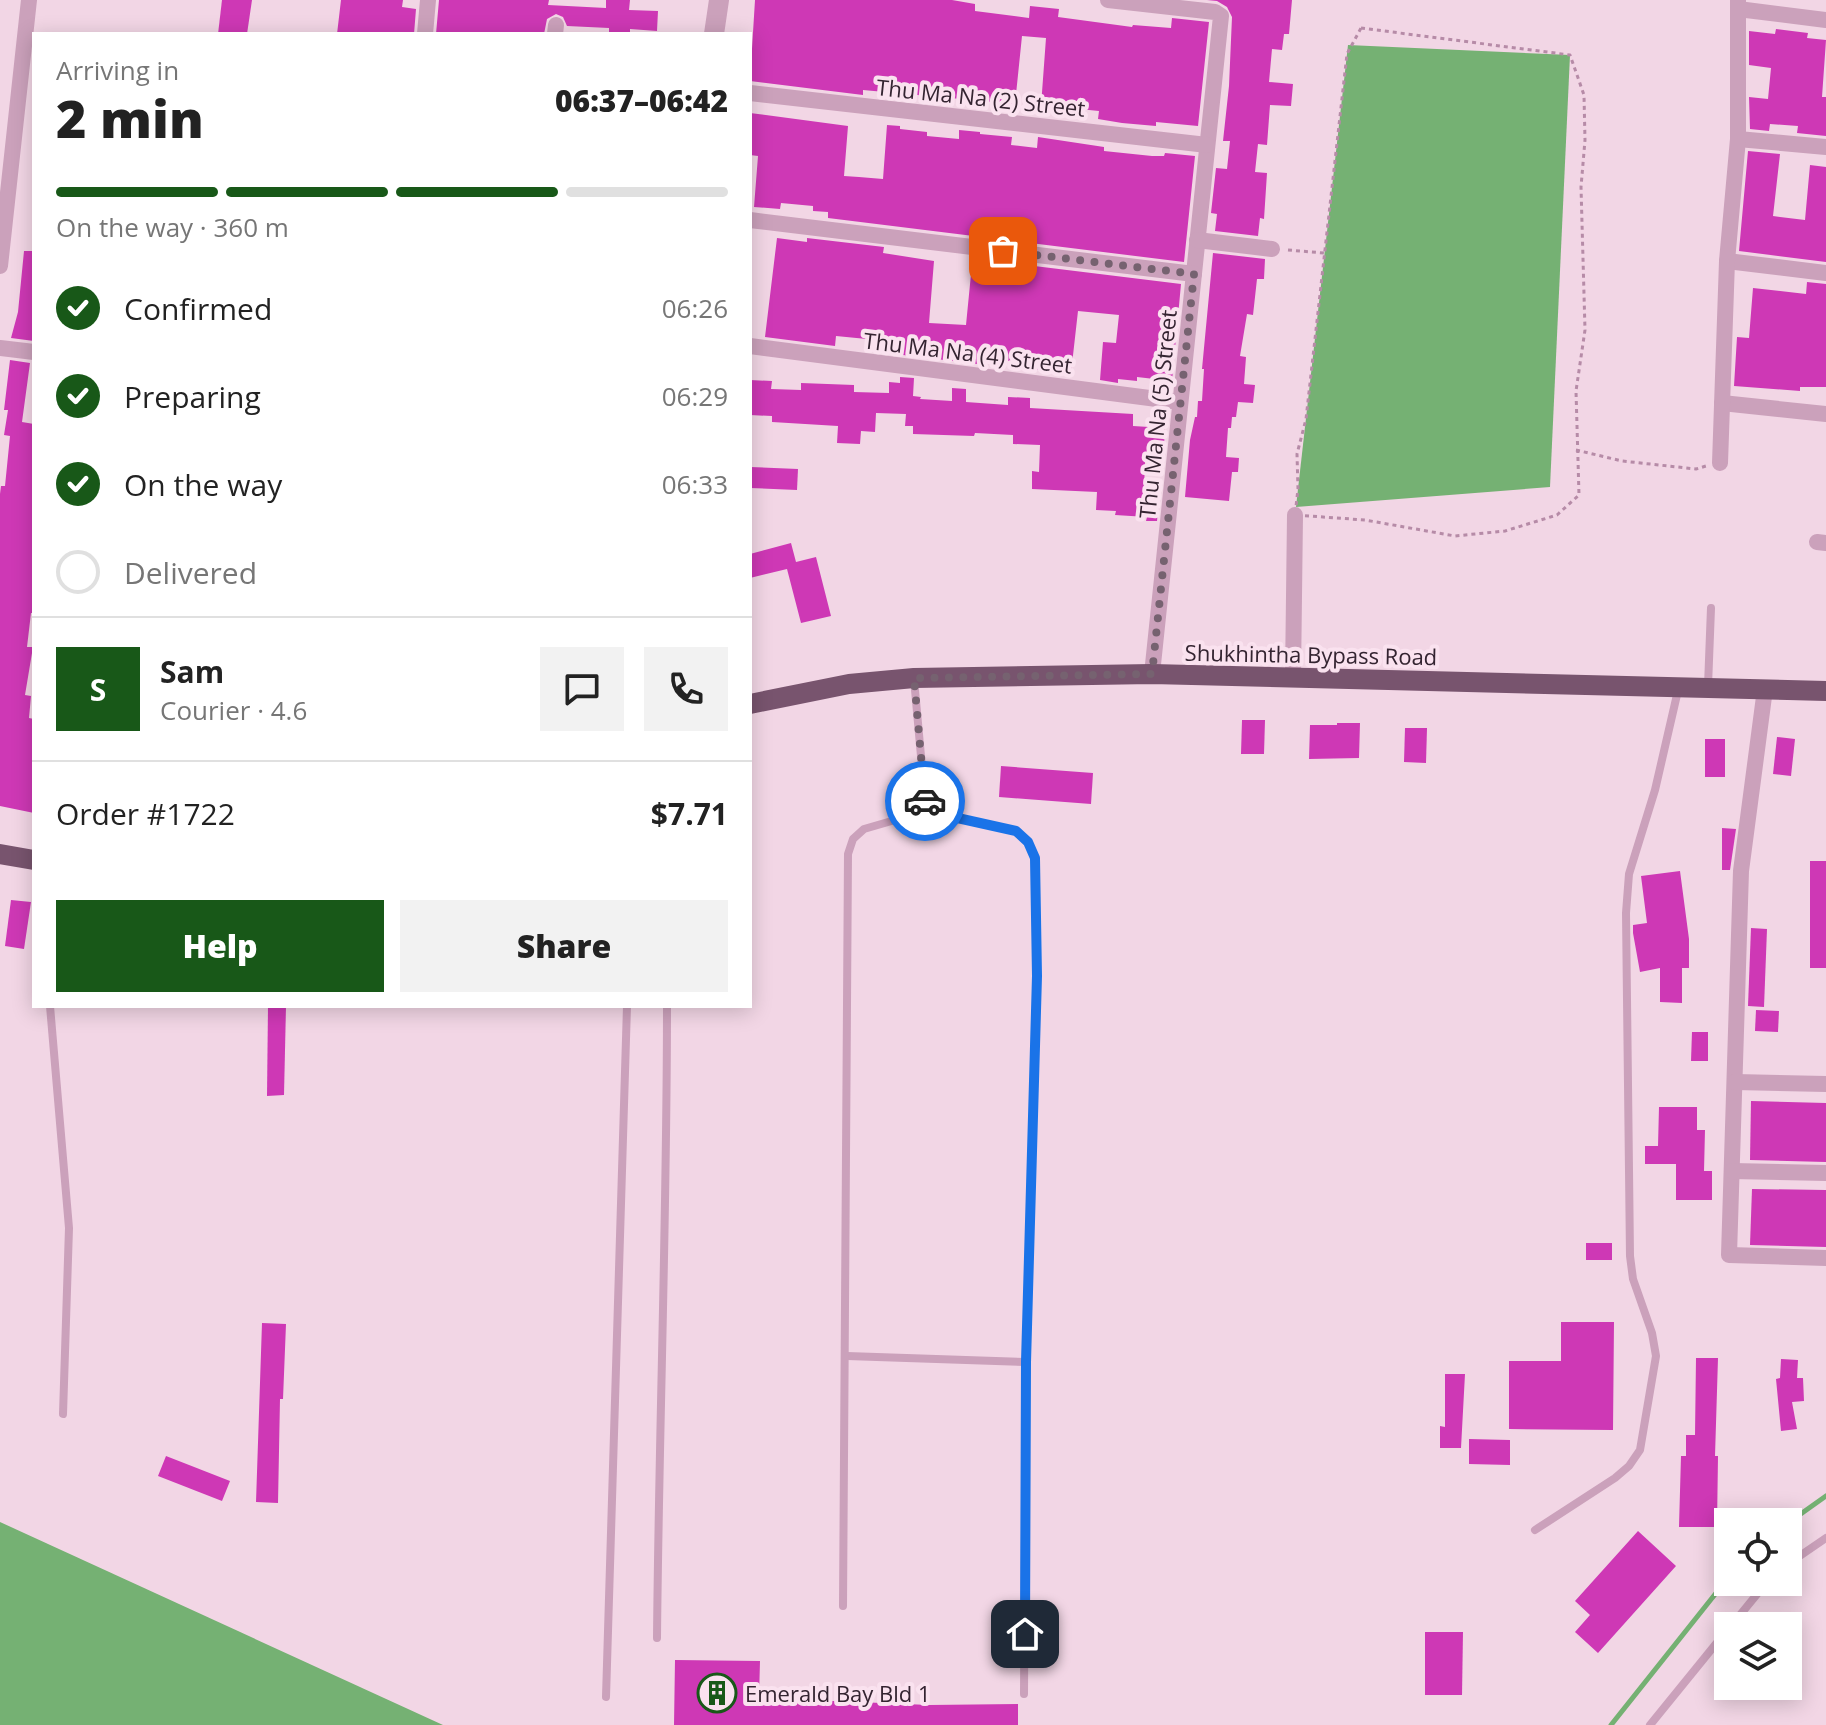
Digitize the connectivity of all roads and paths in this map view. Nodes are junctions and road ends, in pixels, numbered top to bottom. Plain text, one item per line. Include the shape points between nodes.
1 (29, 0) edge
2 (428, 0) edge
3 (719, 0) edge
4 (1108, 0) edge
5 (1738, 5) edge
6 (1826, 20) edge
7 (425, 32) edge
8 (714, 32) edge
9 (752, 93) edge
10 (1738, 139) junction
11 (1207, 145) junction
12 (1826, 147) edge
13 (752, 220) edge
14 (1197, 240) junction
15 (1272, 249) joint
16 (1325, 253) junction
17 (1727, 261) junction
18 (0, 266) edge
19 (1826, 273) edge
20 (1194, 274) junction
21 (752, 346) edge
22 (0, 348) edge
23 (32, 352) edge
24 (1180, 402) junction
25 (1722, 403) junction
26 (1826, 414) edge
27 (1576, 450) junction
28 (1720, 463) joint
29 (1295, 515) junction
30 (1711, 608) dead end
31 (1152, 674) junction
32 (1293, 677) junction
33 (914, 678) junction
34 (1679, 686) junction
35 (1708, 687) junction
36 (1765, 689) junction
37 (1826, 691) edge
38 (752, 704) edge
39 (926, 811) junction
40 (0, 854) edge
41 (32, 860) edge
42 (50, 1008) edge
43 (627, 1008) edge
44 (667, 1008) edge
45 (1735, 1082) junction
46 (1826, 1084) edge
47 (1732, 1171) junction
48 (1826, 1173) edge
49 (1826, 1258) edge
50 (847, 1356) junction
51 (1026, 1362) junction
52 (63, 1414) dead end
53 (1535, 1530) dead end
54 (1826, 1538) edge
55 (1802, 1554) edge
56 (1755, 1596) edge
57 (843, 1606) dead end
58 (1742, 1612) edge
59 (657, 1638) dead end
60 (1714, 1646) edge
61 (1024, 1694) dead end
62 (606, 1697) dead end
63 (1650, 1725) edge

1 - 18 street
2 - 7 street
3 - 8 street
4 - 11 street, Thu Ma Na (5) Street via 1221,16
5 - 6 street
5 - 10 street
9 - 11 street, Thu Ma Na (2) Street
10 - 12 street
10 - 17 street
11 - 14 street, Thu Ma Na (5) Street
13 - 20 street
14 - 15 street
14 - 20 street, Thu Ma Na (5) Street
15 - 16 path
16 - 27 path via 1347,54 1361,28 1570,55 1584,95 1585,140 1585,330 1576,391
16 - 29 path via 1306,419 1297,454
17 - 19 street
17 - 25 street
20 - 24 street, Thu Ma Na (5) Street
21 - 24 street, Thu Ma Na (4) Street
22 - 23 street
24 - 31 street, Thu Ma Na (5) Street
25 - 26 street
25 - 28 street
27 - 28 path via 1696,469
27 - 29 path via 1579,495 1557,515 1505,531 1455,536 1365,520
29 - 32 street
30 - 35 lane
31 - 32 main road, Shukhintha Bypass Road
31 - 33 main road, Shukhintha Bypass Road
32 - 34 main road, Shukhintha Bypass Road
33 - 38 main road, Shukhintha Bypass Road via 849,684
33 - 39 lane
34 - 35 main road, Shukhintha Bypass Road
34 - 53 lane via 1629,874 1626,913 1630,1256 1656,1356 1640,1450 1615,1478
35 - 36 main road, Shukhintha Bypass Road
36 - 37 main road, Shukhintha Bypass Road
36 - 45 street via 1741,871
39 - 50 lane via 864,829 848,854
39 - 51 lane via 1016,831 1035,858 1037,976
40 - 41 main road
42 - 52 lane via 69,1228
43 - 62 lane
44 - 59 lane
45 - 46 street
45 - 47 street
47 - 48 street
47 - 49 street via 1729,1255
50 - 51 lane
50 - 57 lane
51 - 61 lane
54 - 55 lane
56 - 58 lane
60 - 63 lane

